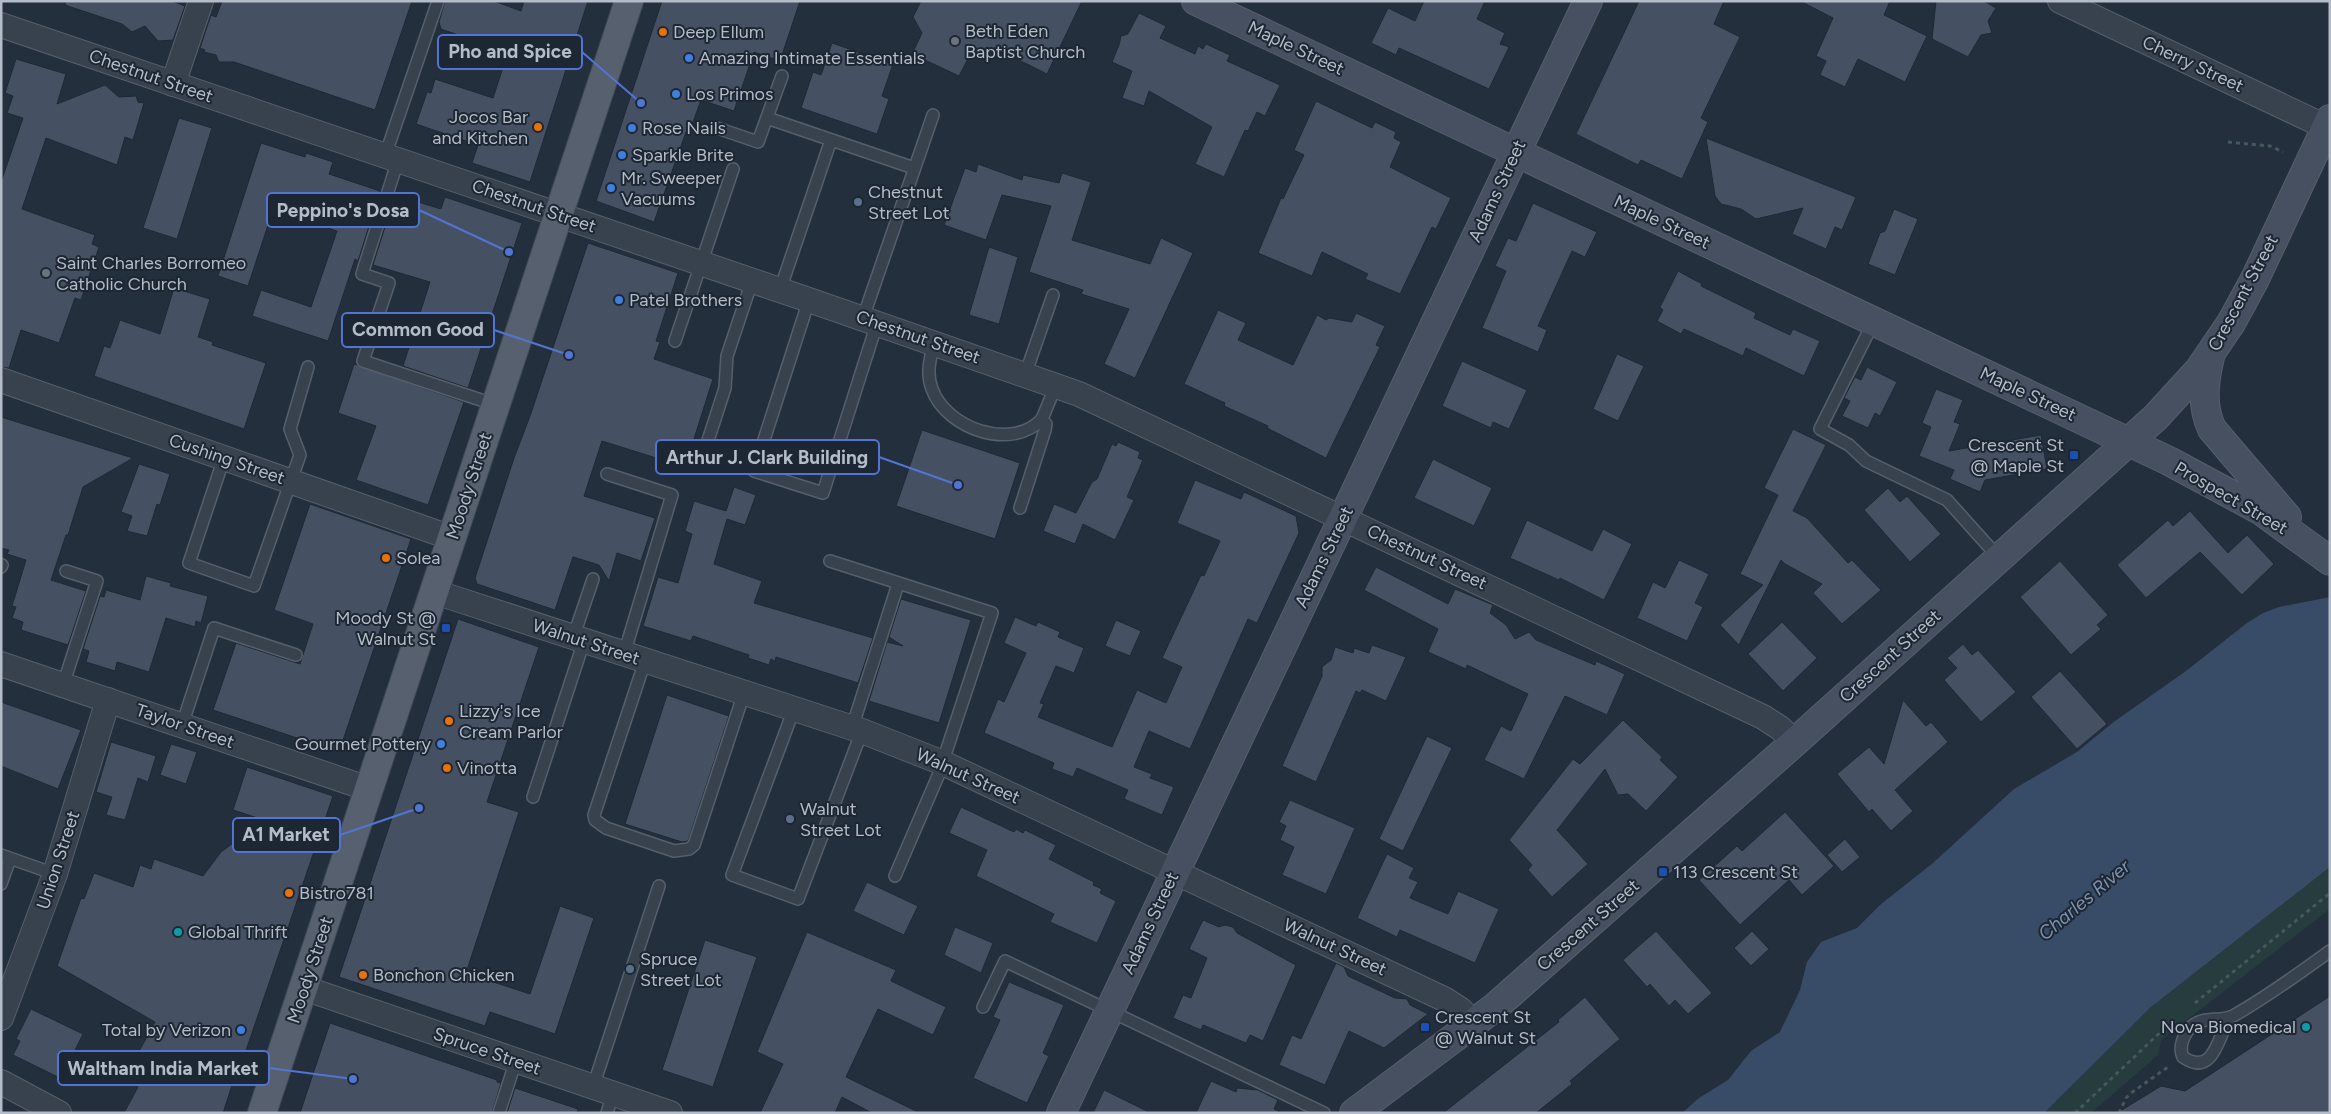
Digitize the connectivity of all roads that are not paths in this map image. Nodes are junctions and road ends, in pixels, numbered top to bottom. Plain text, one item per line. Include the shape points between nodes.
1 (201, 1) edge
2 (438, 1) edge
3 (629, 1) edge
4 (1196, 1) edge
5 (1588, 1) edge
6 (2060, 1) edge
7 (1, 25) edge
8 (782, 76) dead end
9 (173, 84) junction
10 (932, 115) dead end
11 (766, 118) junction
12 (2328, 123) edge
13 (718, 128) dead end
14 (832, 140) junction
15 (1515, 152) junction
16 (392, 158) junction
17 (914, 168) junction
18 (733, 169) dead end
19 (559, 215) junction
20 (701, 263) junction
21 (752, 280) junction
22 (780, 290) junction
23 (1053, 295) dead end
24 (809, 300) junction
25 (870, 321) junction
26 (1874, 321) junction
27 (675, 341) dead end
28 (934, 343) junction
29 (2210, 355) junction
30 (308, 367) dead end
31 (1025, 375) junction
32 (1, 380) edge
33 (1056, 385) junction
34 (496, 405) junction
35 (1042, 419) junction
36 (2128, 442) junction
37 (224, 458) junction
38 (702, 458) dead end
39 (607, 474) dead end
40 (290, 481) junction
41 (1020, 508) dead end
42 (1343, 518) junction
43 (452, 538) junction
44 (1999, 558) junction
45 (2325, 558) edge
46 (830, 561) dead end
47 (66, 571) dead end
48 (593, 579) dead end
49 (898, 584) junction
50 (434, 592) junction
51 (578, 639) junction
52 (296, 655) dead end
53 (635, 657) junction
54 (1, 664) edge
55 (63, 684) junction
56 (744, 693) junction
57 (108, 700) junction
58 (794, 709) junction
59 (182, 725) junction
60 (857, 729) junction
61 (1794, 742) junction
62 (943, 763) junction
63 (369, 790) junction
64 (533, 796) dead end
65 (6, 857) edge
66 (1174, 871) junction
67 (55, 874) junction
68 (894, 876) dead end
69 (1, 884) edge
70 (659, 886) dead end
71 (2330, 951) edge
72 (304, 988) junction
73 (983, 1007) dead end
74 (1109, 1010) junction
75 (2, 1014) edge
76 (2230, 1017) junction
77 (1474, 1024) junction
78 (516, 1060) junction
79 (1, 1082) edge
80 (604, 1098) edge
81 (58, 1113) edge
82 (262, 1113) edge
83 (499, 1113) edge
84 (670, 1113) edge
85 (1061, 1113) edge
86 (1324, 1113) edge
87 (1354, 1113) edge

1 - 9 street
2 - 16 lane
3 - 19 main road, Moody Street
4 - 15 street, Maple Street
5 - 15 street, Adams Street
6 - 12 street, Cherry Street
7 - 9 street, Chestnut Street
8 - 11 lane
9 - 16 street, Chestnut Street
10 - 17 lane
11 - 13 lane via 758,142
11 - 14 lane
12 - 29 street, Crescent Street via 2248,293
14 - 17 lane
14 - 22 lane
15 - 26 street, Maple Street
15 - 42 street, Adams Street
16 - 19 street, Chestnut Street
16 - 34 lane via 362,274 388,283 363,361
17 - 25 lane
18 - 20 lane
19 - 20 street, Chestnut Street
19 - 34 main road, Moody Street
20 - 21 street, Chestnut Street
20 - 27 lane
21 - 22 street, Chestnut Street
21 - 38 lane via 727,356 725,388
22 - 24 street, Chestnut Street
23 - 31 lane
24 - 25 street, Chestnut Street
24 - 25 lane via 754,471 823,493
25 - 28 street, Chestnut Street
26 - 36 street, Maple Street
26 - 44 lane via 1820,429 1849,446 1866,461 1947,500
28 - 31 street, Chestnut Street
28 - 35 lane via 928,370 931,387 940,404 953,417 978,429 1005,434 1023,432
29 - 36 street, Crescent Street via 2183,390
29 - 45 street via 2204,404 2212,429
30 - 40 lane via 290,429 300,455
31 - 33 street, Chestnut Street
32 - 37 street, Cushing Street
33 - 35 lane
33 - 42 street, Chestnut Street
34 - 43 main road, Moody Street
35 - 41 lane via 1046,424 1045,430
36 - 44 street, Crescent Street
36 - 45 street, Prospect Street via 2246,502
37 - 40 street, Cushing Street
37 - 40 lane via 189,564 254,586
39 - 53 lane via 672,495
40 - 43 street, Cushing Street
42 - 61 street, Chestnut Street via 1763,717
42 - 66 street, Adams Street
43 - 50 main road, Moody Street
44 - 61 street, Crescent Street
46 - 49 lane
47 - 55 lane via 97,582
48 - 51 lane
49 - 60 lane
49 - 62 lane via 992,613
50 - 51 street, Walnut Street
50 - 63 main road, Moody Street
51 - 53 street, Walnut Street
51 - 64 lane
52 - 59 lane via 214,628
53 - 56 street, Walnut Street
53 - 56 lane via 594,815 595,820 606,828 674,850 694,845
54 - 55 street, Taylor Street
55 - 57 street, Taylor Street
56 - 58 street, Walnut Street
57 - 59 street, Taylor Street
57 - 67 street, Union Street
58 - 60 street, Walnut Street
58 - 60 lane via 732,876 798,899
59 - 63 street, Taylor Street
60 - 62 street, Walnut Street
61 - 77 street, Crescent Street
62 - 66 street, Walnut Street
62 - 68 lane
63 - 72 main road, Moody Street
65 - 67 lane
65 - 69 lane
66 - 74 street, Adams Street
66 - 77 street, Walnut Street via 1444,999
67 - 75 street, Union Street
70 - 80 lane
71 - 76 lane via 2268,995
72 - 78 street, Spruce Street
72 - 82 main road, Moody Street
73 - 74 lane via 1005,962
74 - 85 street, Adams Street
74 - 86 lane
76 - 76 lane via 2203,1020 2192,1026 2182,1042 2183,1057 2198,1062 2214,1053
77 - 87 street, Crescent Street
78 - 80 street, Spruce Street
78 - 83 lane
79 - 81 street
80 - 84 street, Spruce Street

